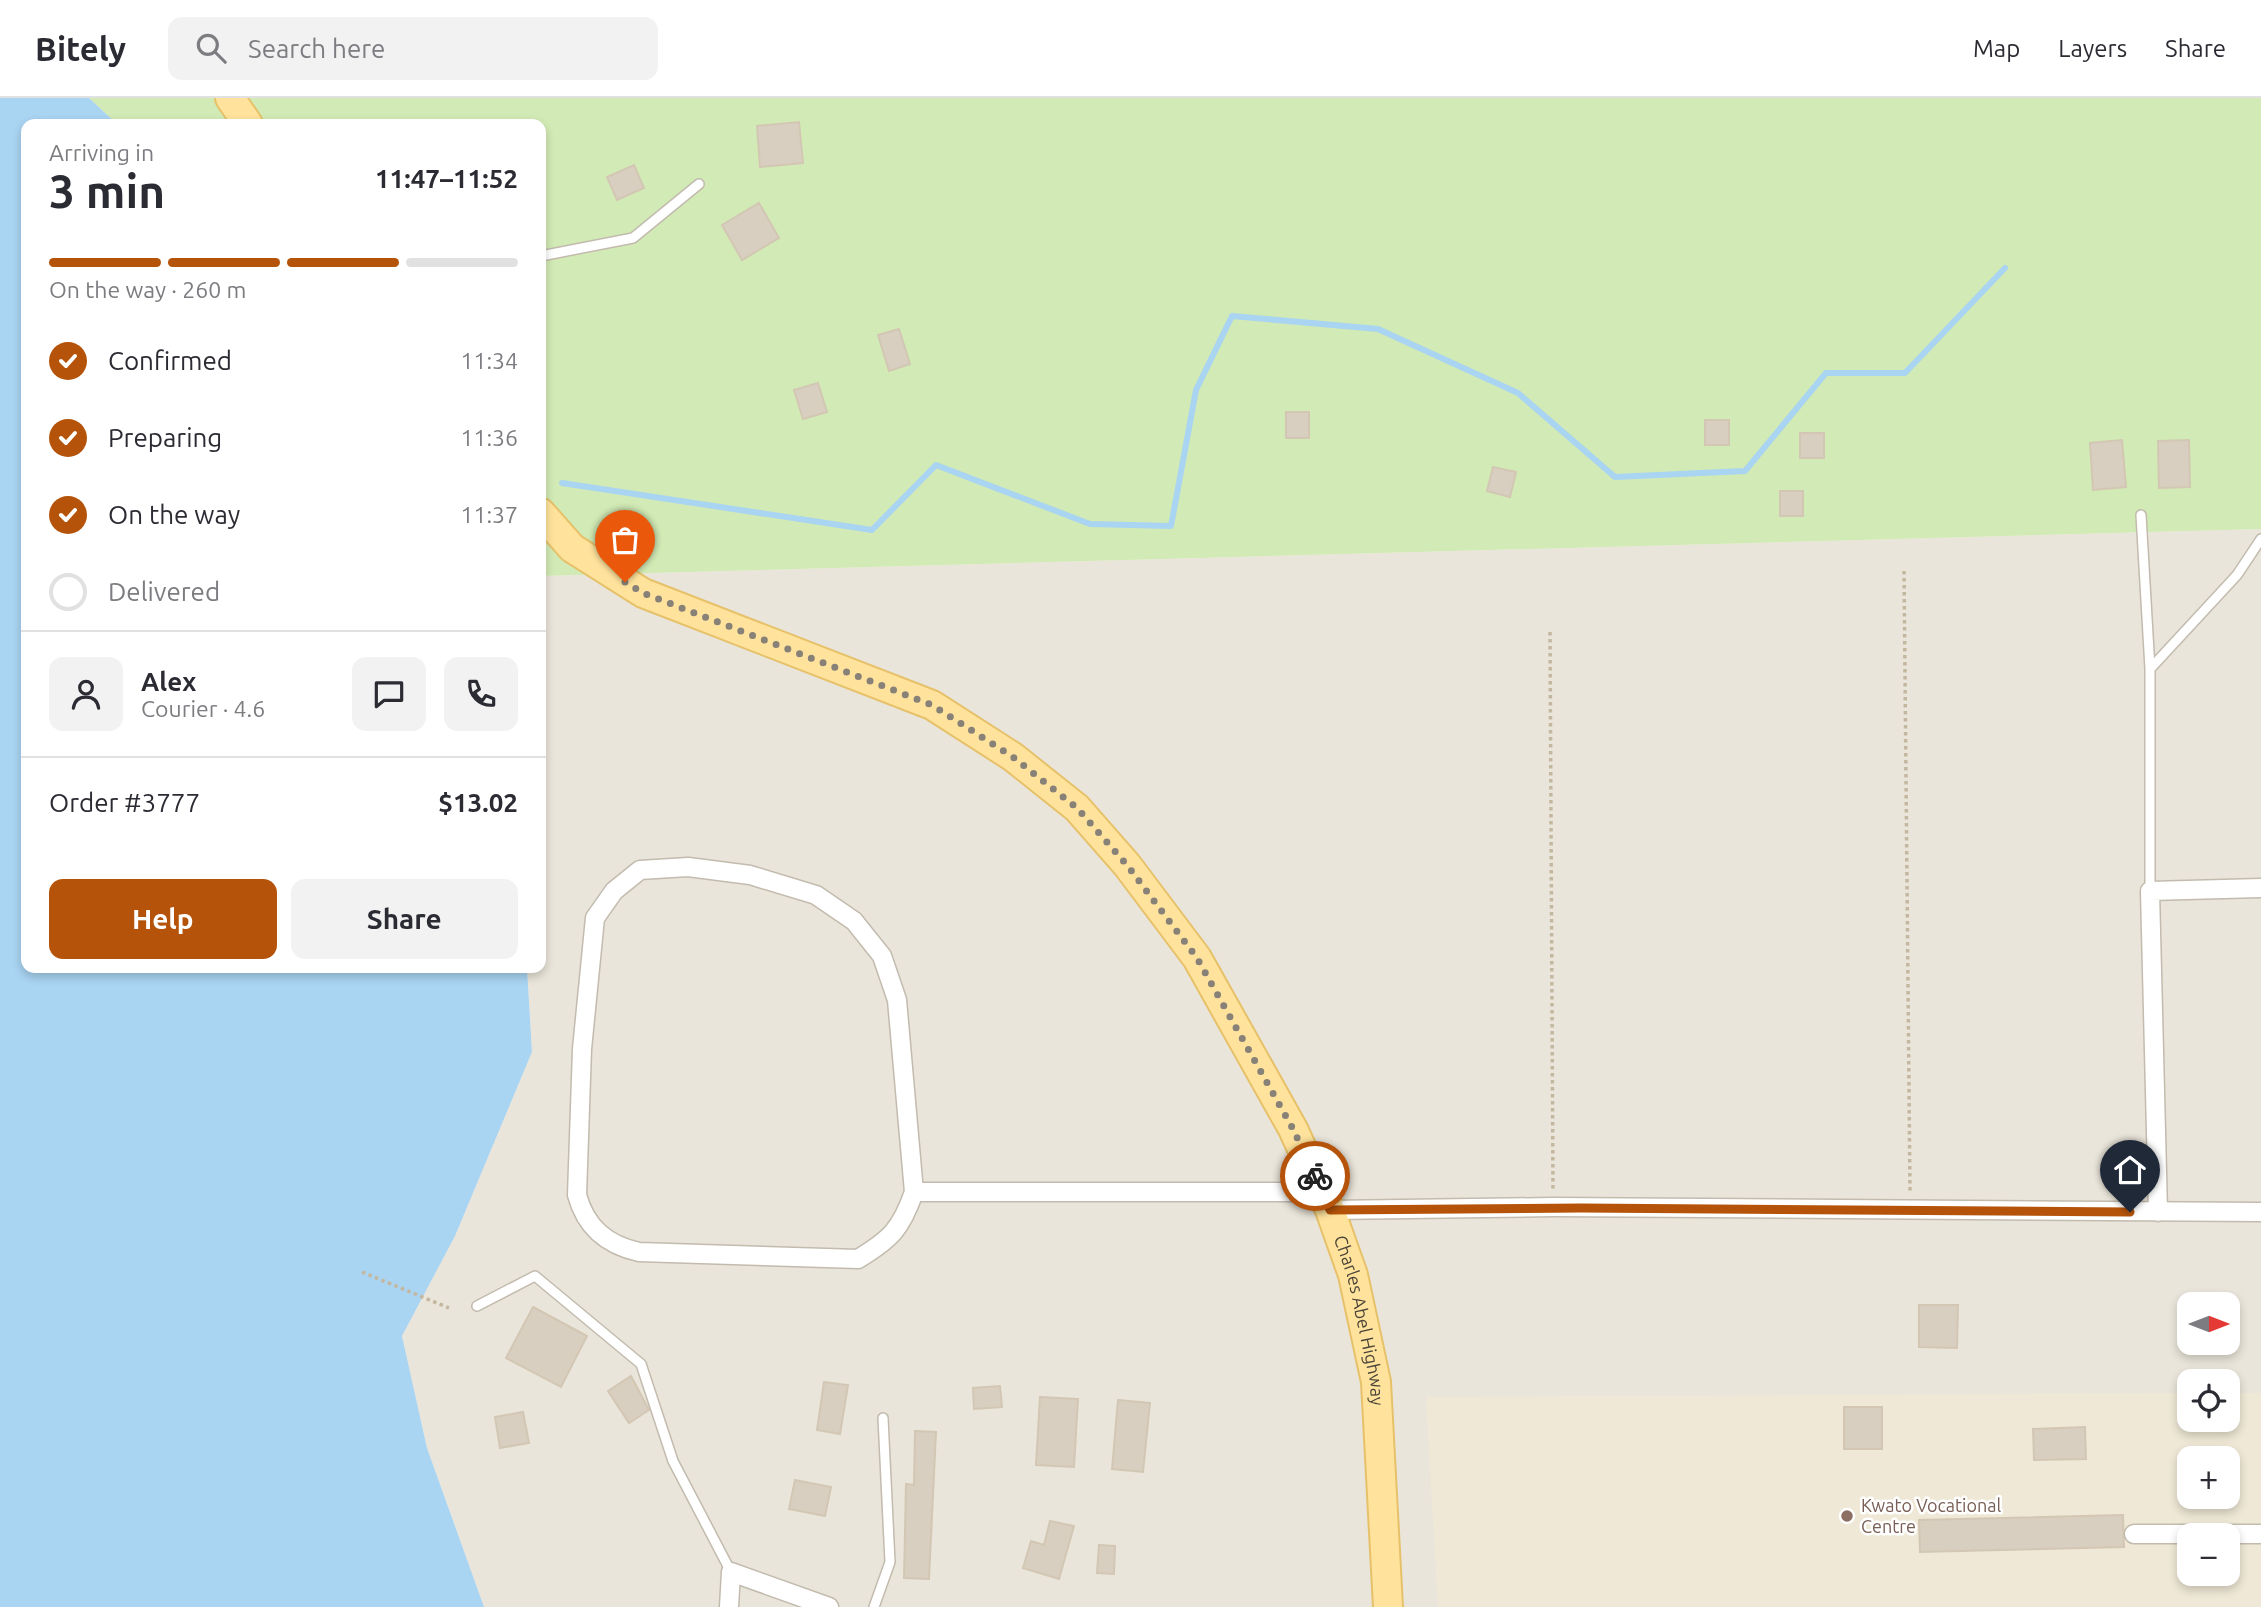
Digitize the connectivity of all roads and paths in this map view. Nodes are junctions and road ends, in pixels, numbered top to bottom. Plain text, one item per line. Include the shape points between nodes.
1 (230, 98) edge
2 (245, 119) edge
3 (699, 184) dead end
4 (546, 255) edge
5 (2141, 515) dead end
6 (546, 519) edge
7 (2261, 539) edge
8 (1904, 571) dead end
9 (1550, 632) dead end
10 (2150, 669) junction
11 (2261, 888) edge
12 (2150, 891) junction
13 (914, 1192) junction
14 (1326, 1201) junction
15 (1554, 1208) junction
16 (1910, 1209) junction
17 (2158, 1212) junction
18 (2261, 1212) edge
19 (362, 1272) dead end
20 (477, 1306) dead end
21 (449, 1308) dead end
22 (883, 1418) dead end
23 (2134, 1534) dead end
24 (2261, 1534) edge
25 (731, 1572) junction
26 (729, 1607) edge
27 (829, 1607) edge
28 (874, 1607) edge
29 (1388, 1607) edge

1 - 2 main road
3 - 4 lane via 633,238
5 - 10 lane
6 - 14 main road, Charles Abel Highway via 572,548 643,593 932,705 1013,757 1077,808 1197,958 1293,1129
7 - 10 lane via 2237,575
8 - 16 path
9 - 15 path
10 - 12 lane
11 - 12 street
12 - 17 street
13 - 13 street via 897,1000 882,956 854,921 816,895 750,875 688,867 640,870 614,891 595,918 582,1049 578,1195 582,1213 601,1237 639,1252 858,1259 888,1241 905,1219
13 - 14 street
14 - 15 street
14 - 29 main road, Charles Abel Highway via 1353,1275 1376,1382
15 - 16 street
16 - 17 street
17 - 18 street
19 - 21 path
20 - 25 lane via 535,1276 641,1364 673,1461
22 - 28 lane via 890,1562
23 - 24 street
25 - 26 street
25 - 27 street

